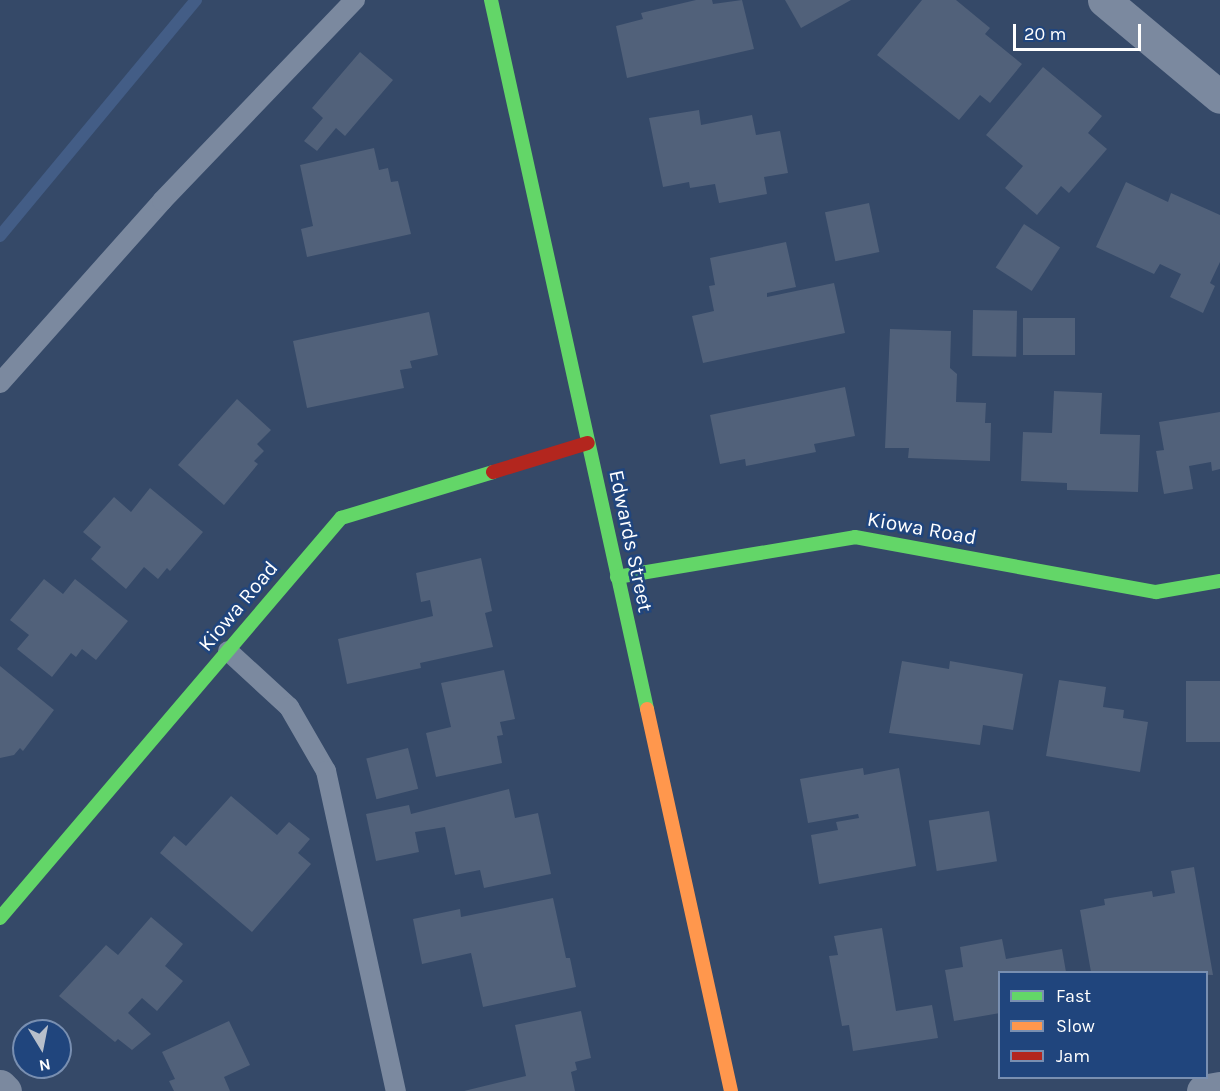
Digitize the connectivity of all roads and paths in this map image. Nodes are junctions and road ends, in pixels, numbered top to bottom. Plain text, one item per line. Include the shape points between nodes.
1 (356, 0) edge
2 (491, 0) edge
3 (1104, 0) edge
4 (1220, 97) edge
5 (0, 383) edge
6 (588, 443) junction
7 (617, 577) junction
8 (1220, 580) edge
9 (228, 651) junction
10 (0, 918) edge
11 (0, 1086) edge
12 (1220, 1088) edge
13 (4, 1091) edge
14 (396, 1091) edge
15 (731, 1091) edge
16 (1203, 1091) edge

1 - 5 lane via 162,201
2 - 6 street, Edwards Street
3 - 4 street
6 - 7 street, Edwards Street
6 - 9 street, Kiowa Road via 341,519
7 - 8 street, Kiowa Road via 855,537 1156,592
7 - 15 street, Edwards Street
9 - 10 street, Kiowa Road
9 - 14 lane via 289,707 326,771
11 - 13 street
12 - 16 street

